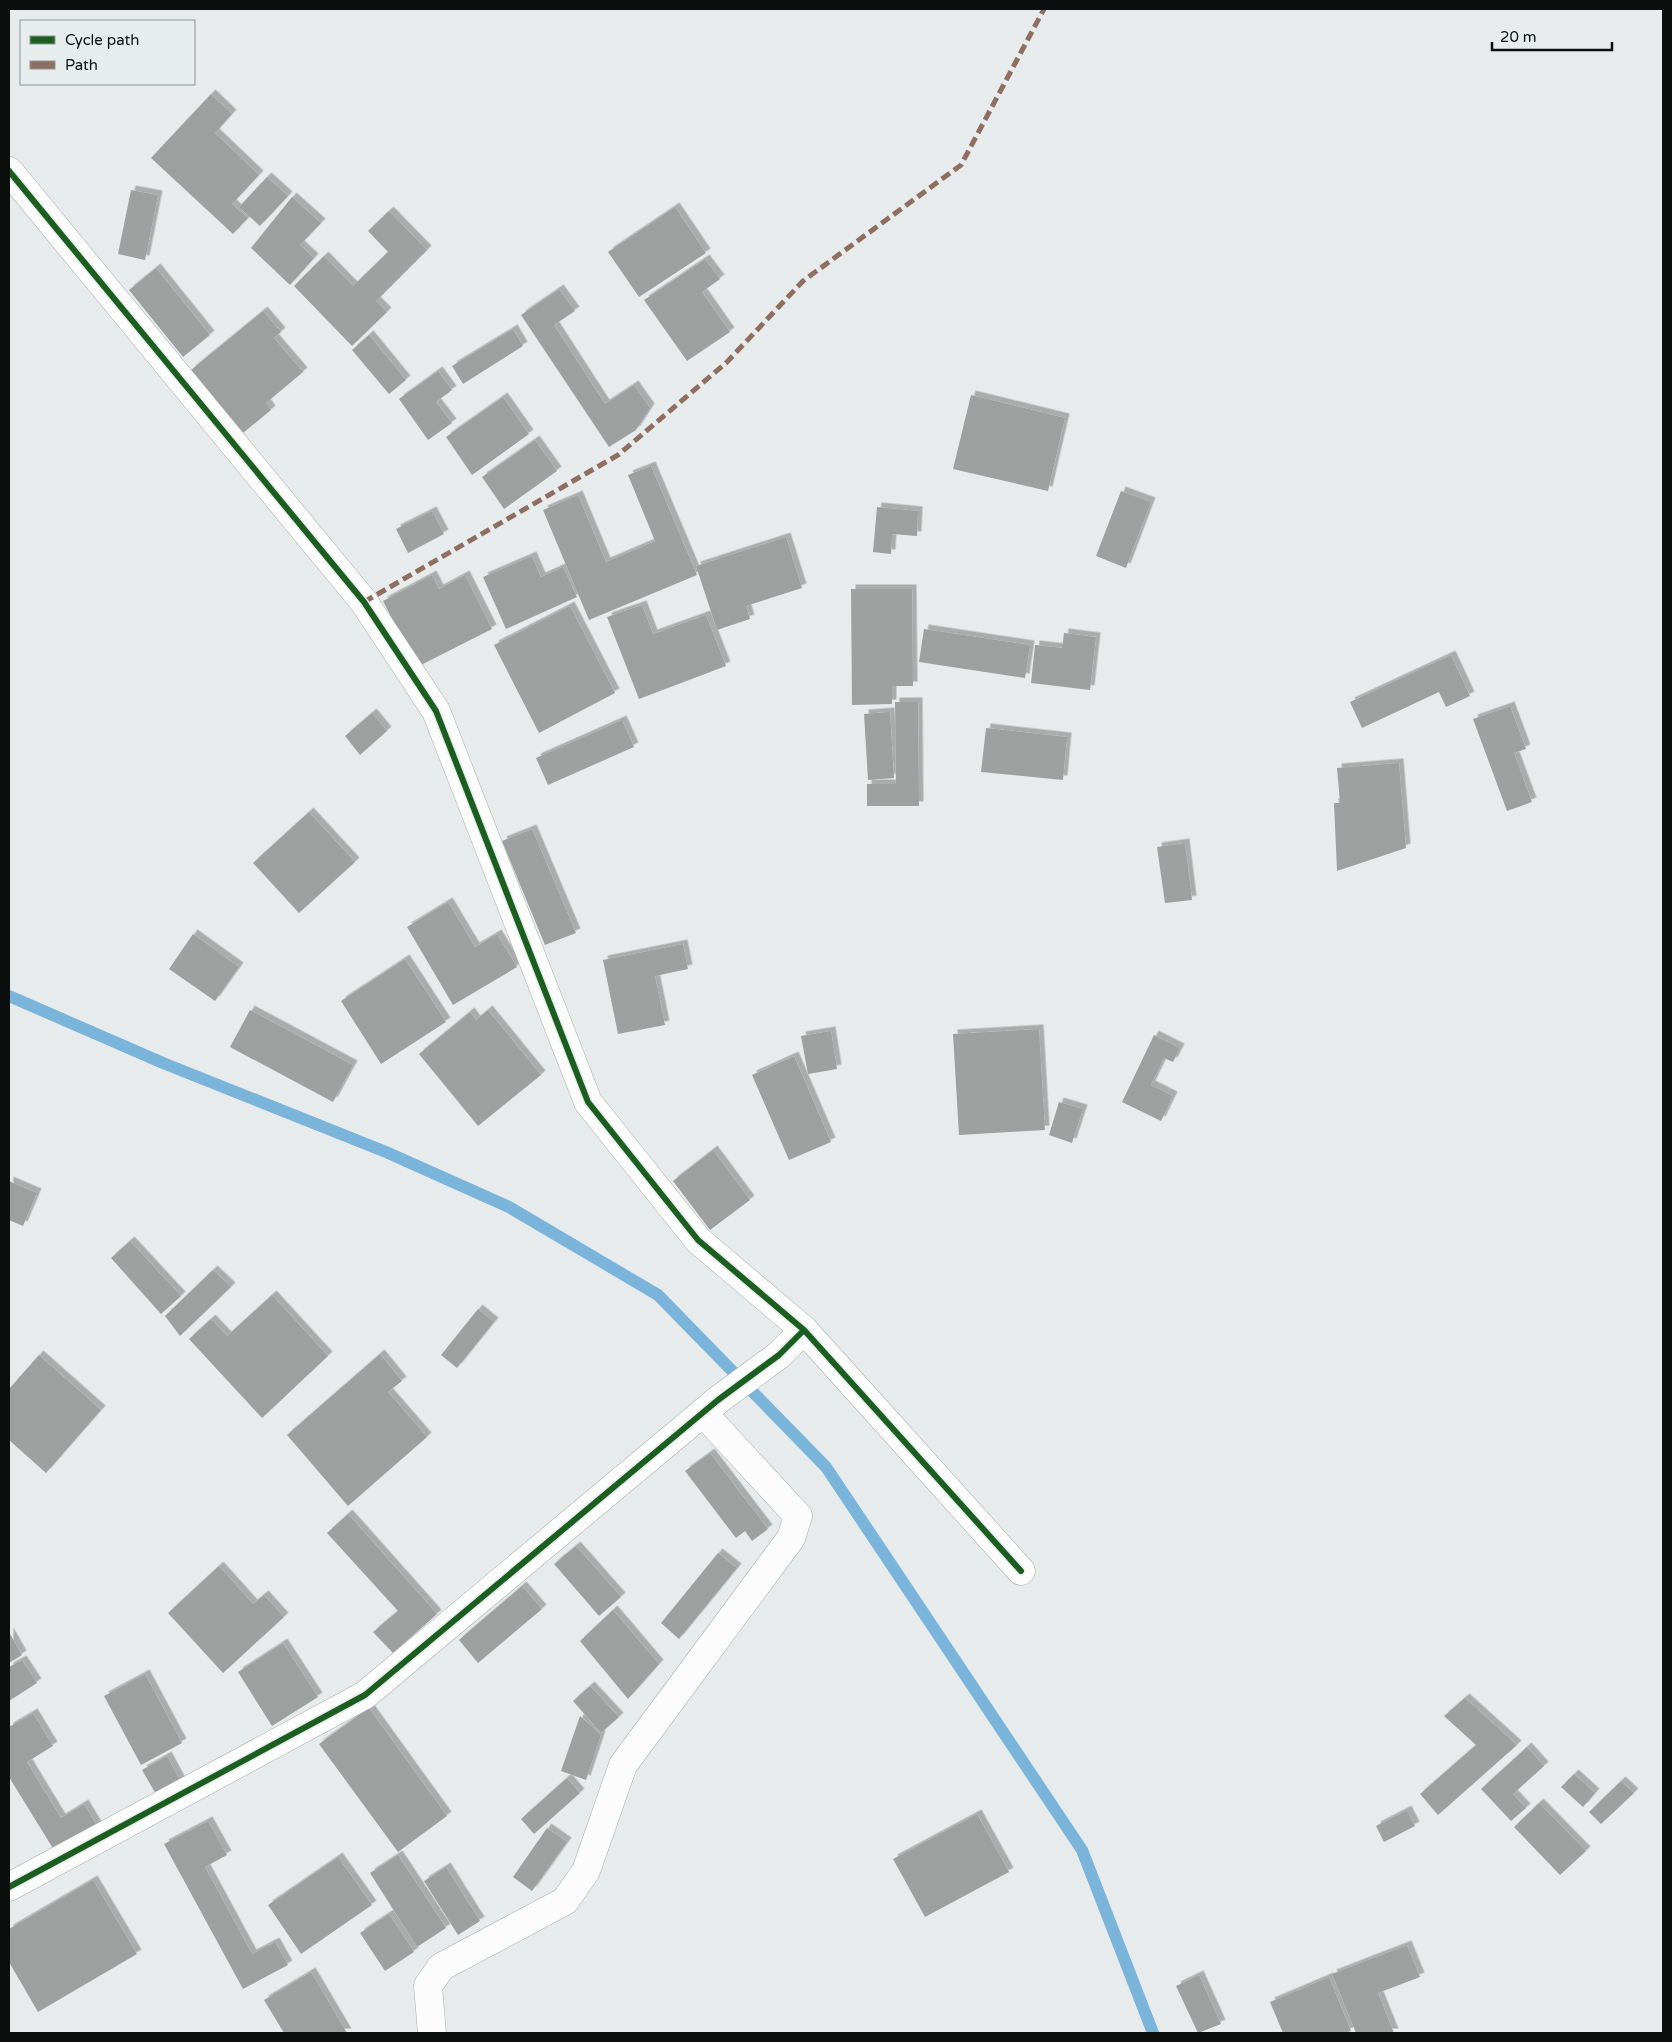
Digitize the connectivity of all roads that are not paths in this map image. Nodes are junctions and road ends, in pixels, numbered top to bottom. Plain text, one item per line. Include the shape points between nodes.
1 (9, 171) edge
2 (804, 1330) junction
3 (711, 1407) junction
4 (1021, 1571) dead end
5 (9, 1887) edge
6 (432, 2033) edge

1 - 2 street via 364,602 436,711 588,1102 698,1240
2 - 3 street via 779,1355
2 - 4 street
3 - 5 street via 365,1695
3 - 6 street via 798,1516 791,1538 622,1765 586,1871 565,1901 441,1967 428,1986

